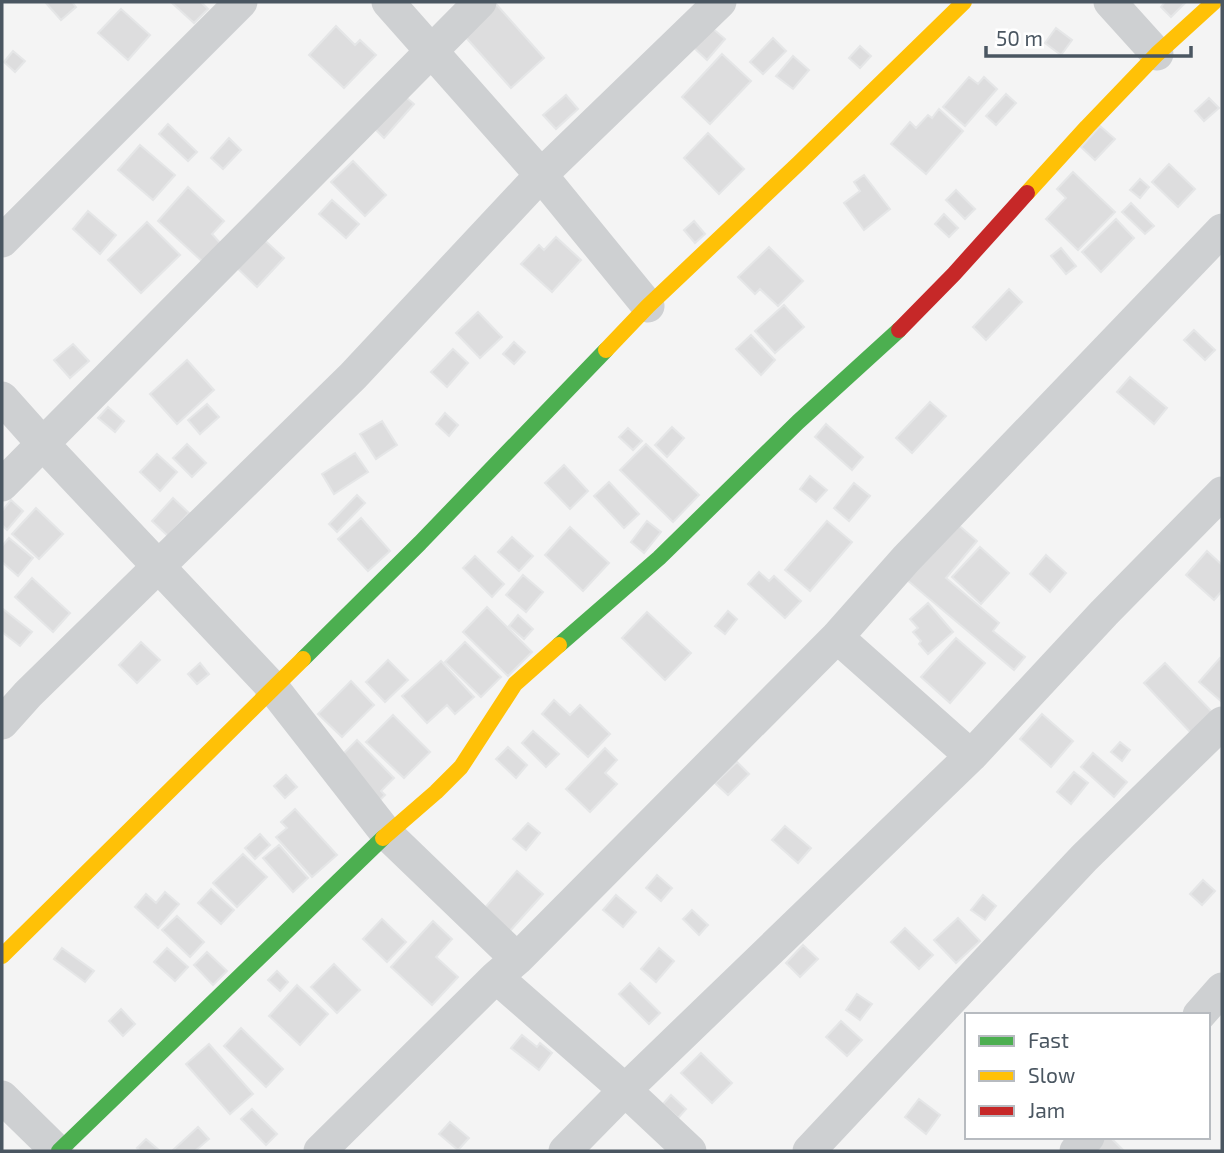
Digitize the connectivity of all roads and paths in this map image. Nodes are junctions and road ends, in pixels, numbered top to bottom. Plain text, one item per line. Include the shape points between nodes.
1 (241, 2) edge
2 (388, 2) edge
3 (480, 2) edge
4 (720, 2) edge
5 (964, 2) edge
6 (1110, 2) edge
7 (1214, 2) edge
8 (432, 50) junction
9 (1157, 54) junction
10 (541, 175) junction
11 (1222, 230) edge
12 (2, 241) edge
13 (648, 306) junction
14 (2, 398) edge
15 (43, 444) junction
16 (2, 485) edge
17 (1222, 493) edge
18 (158, 567) junction
19 (837, 637) junction
20 (272, 688) junction
21 (2, 723) edge
22 (1222, 723) edge
23 (971, 755) junction
24 (387, 834) junction
25 (2, 956) edge
26 (506, 968) junction
27 (1222, 989) edge
28 (1201, 1013) edge
29 (625, 1090) junction
30 (2, 1097) edge
31 (58, 1151) edge
32 (320, 1151) edge
33 (565, 1151) edge
34 (690, 1151) edge
35 (808, 1151) edge

1 - 12 street
2 - 8 street
3 - 8 street
4 - 10 street
5 - 13 street
6 - 9 street
7 - 9 street
8 - 10 street
8 - 15 street
9 - 24 street via 888,341 659,558 515,684 461,767
10 - 13 street
10 - 18 street via 353,376
11 - 19 street
13 - 20 street via 420,543
14 - 15 street
15 - 16 street
15 - 18 street
17 - 23 street
18 - 20 street
18 - 21 street
19 - 23 street
19 - 26 street
20 - 24 street
20 - 25 street
22 - 35 street via 1084,858
23 - 29 street
24 - 26 street
24 - 31 street
26 - 29 street
26 - 32 street
27 - 28 street
29 - 33 street
29 - 34 street
30 - 31 street

